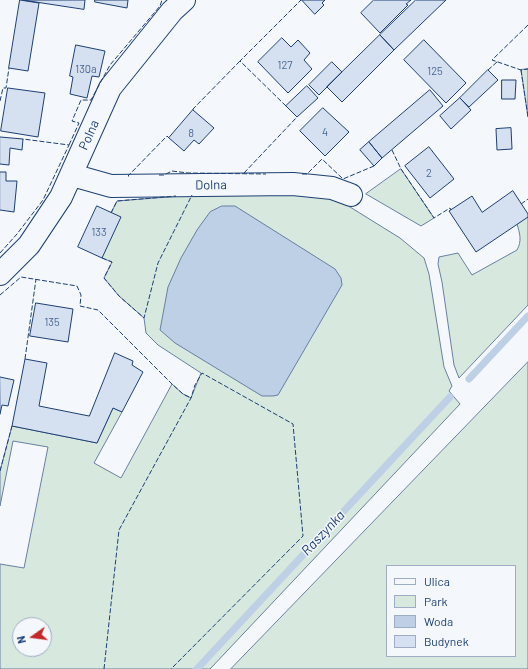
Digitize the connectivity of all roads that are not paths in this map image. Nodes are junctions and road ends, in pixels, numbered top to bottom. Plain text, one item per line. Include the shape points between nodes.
1 (184, 0) edge
2 (72, 175) junction
3 (351, 195) dead end
4 (0, 274) edge

1 - 2 street, Polna via 110,88
2 - 3 street, Dolna via 111,186 293,184 332,188
2 - 4 street, Polna via 51,215 29,245

